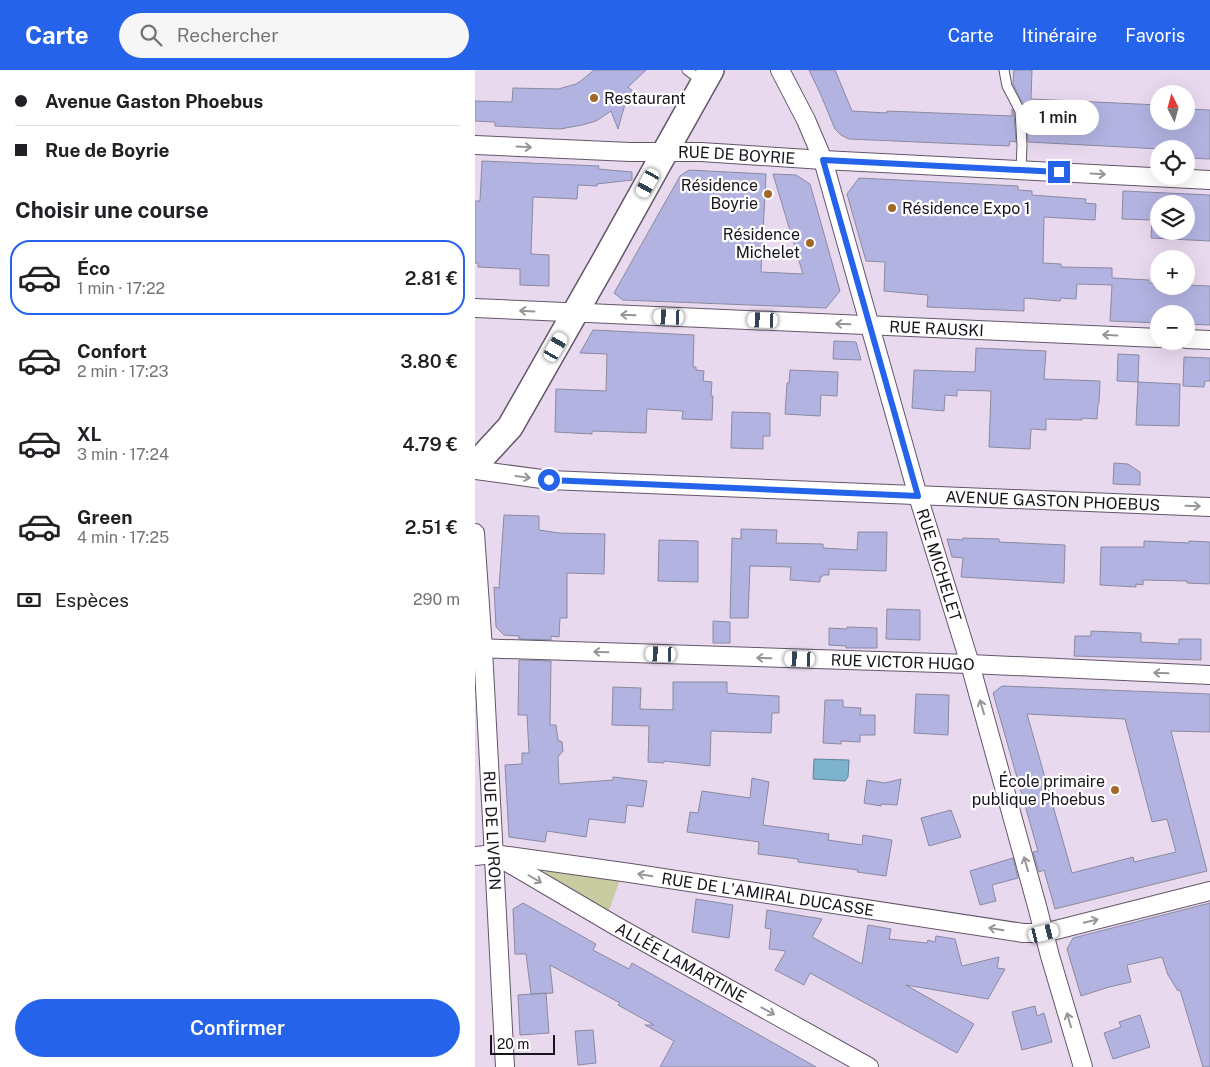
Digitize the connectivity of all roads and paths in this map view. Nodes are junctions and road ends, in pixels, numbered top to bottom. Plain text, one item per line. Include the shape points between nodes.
1 (780, 70) edge
2 (1004, 70) edge
3 (701, 74) edge
4 (475, 145) edge
5 (665, 152) junction
6 (823, 160) junction
7 (1021, 170) junction
8 (1210, 180) edge
9 (475, 308) edge
10 (575, 313) junction
11 (869, 325) junction
12 (1150, 338) edge
13 (1195, 339) edge
14 (1210, 340) edge
15 (475, 465) edge
16 (475, 470) edge
17 (918, 496) junction
18 (1210, 507) edge
19 (475, 533) edge
20 (479, 649) edge
21 (970, 664) junction
22 (1210, 675) edge
23 (493, 854) junction
24 (475, 856) edge
25 (1210, 891) edge
26 (1044, 933) junction
27 (505, 1067) edge
28 (869, 1067) edge
29 (1083, 1067) edge

1 - 6 street, RUE MICHELET
2 - 7 lane via 1007,86 1021,111
3 - 5 main road
4 -> 5 street, RUE DE BOYRIE
5 - 6 street, RUE DE BOYRIE
5 - 10 main road
6 - 7 street, RUE DE BOYRIE
6 - 11 street, RUE MICHELET
7 -> 8 street, RUE DE BOYRIE
10 -> 9 street, RUE RAUSKI
11 -> 10 street, RUE RAUSKI
10 - 15 main road via 510,427
12 -> 11 street, RUE RAUSKI
11 - 17 street, RUE MICHELET
13 - 14 street
16 -> 17 street, AVENUE GASTON PHOEBUS via 549,480
17 -> 18 street, AVENUE GASTON PHOEBUS
17 - 21 street, RUE MICHELET
19 - 20 street, RUE DE LIVRON
21 -> 20 street, RUE VICTOR HUGO
20 - 23 street, RUE DE LIVRON
22 -> 21 street, RUE VICTOR HUGO
26 -> 21 street, RUE MICHELET
23 - 24 street, RUE DE L'AMIRAL DUCASSE
26 -> 23 street, RUE DE L'AMIRAL DUCASSE via 1023,933
23 - 27 street, RUE DE LIVRON
23 -> 28 street, ALLÉE LAMARTINE
26 -> 25 street, RUE DE L'AMIRAL DUCASSE
29 -> 26 street, RUE MICHELET

